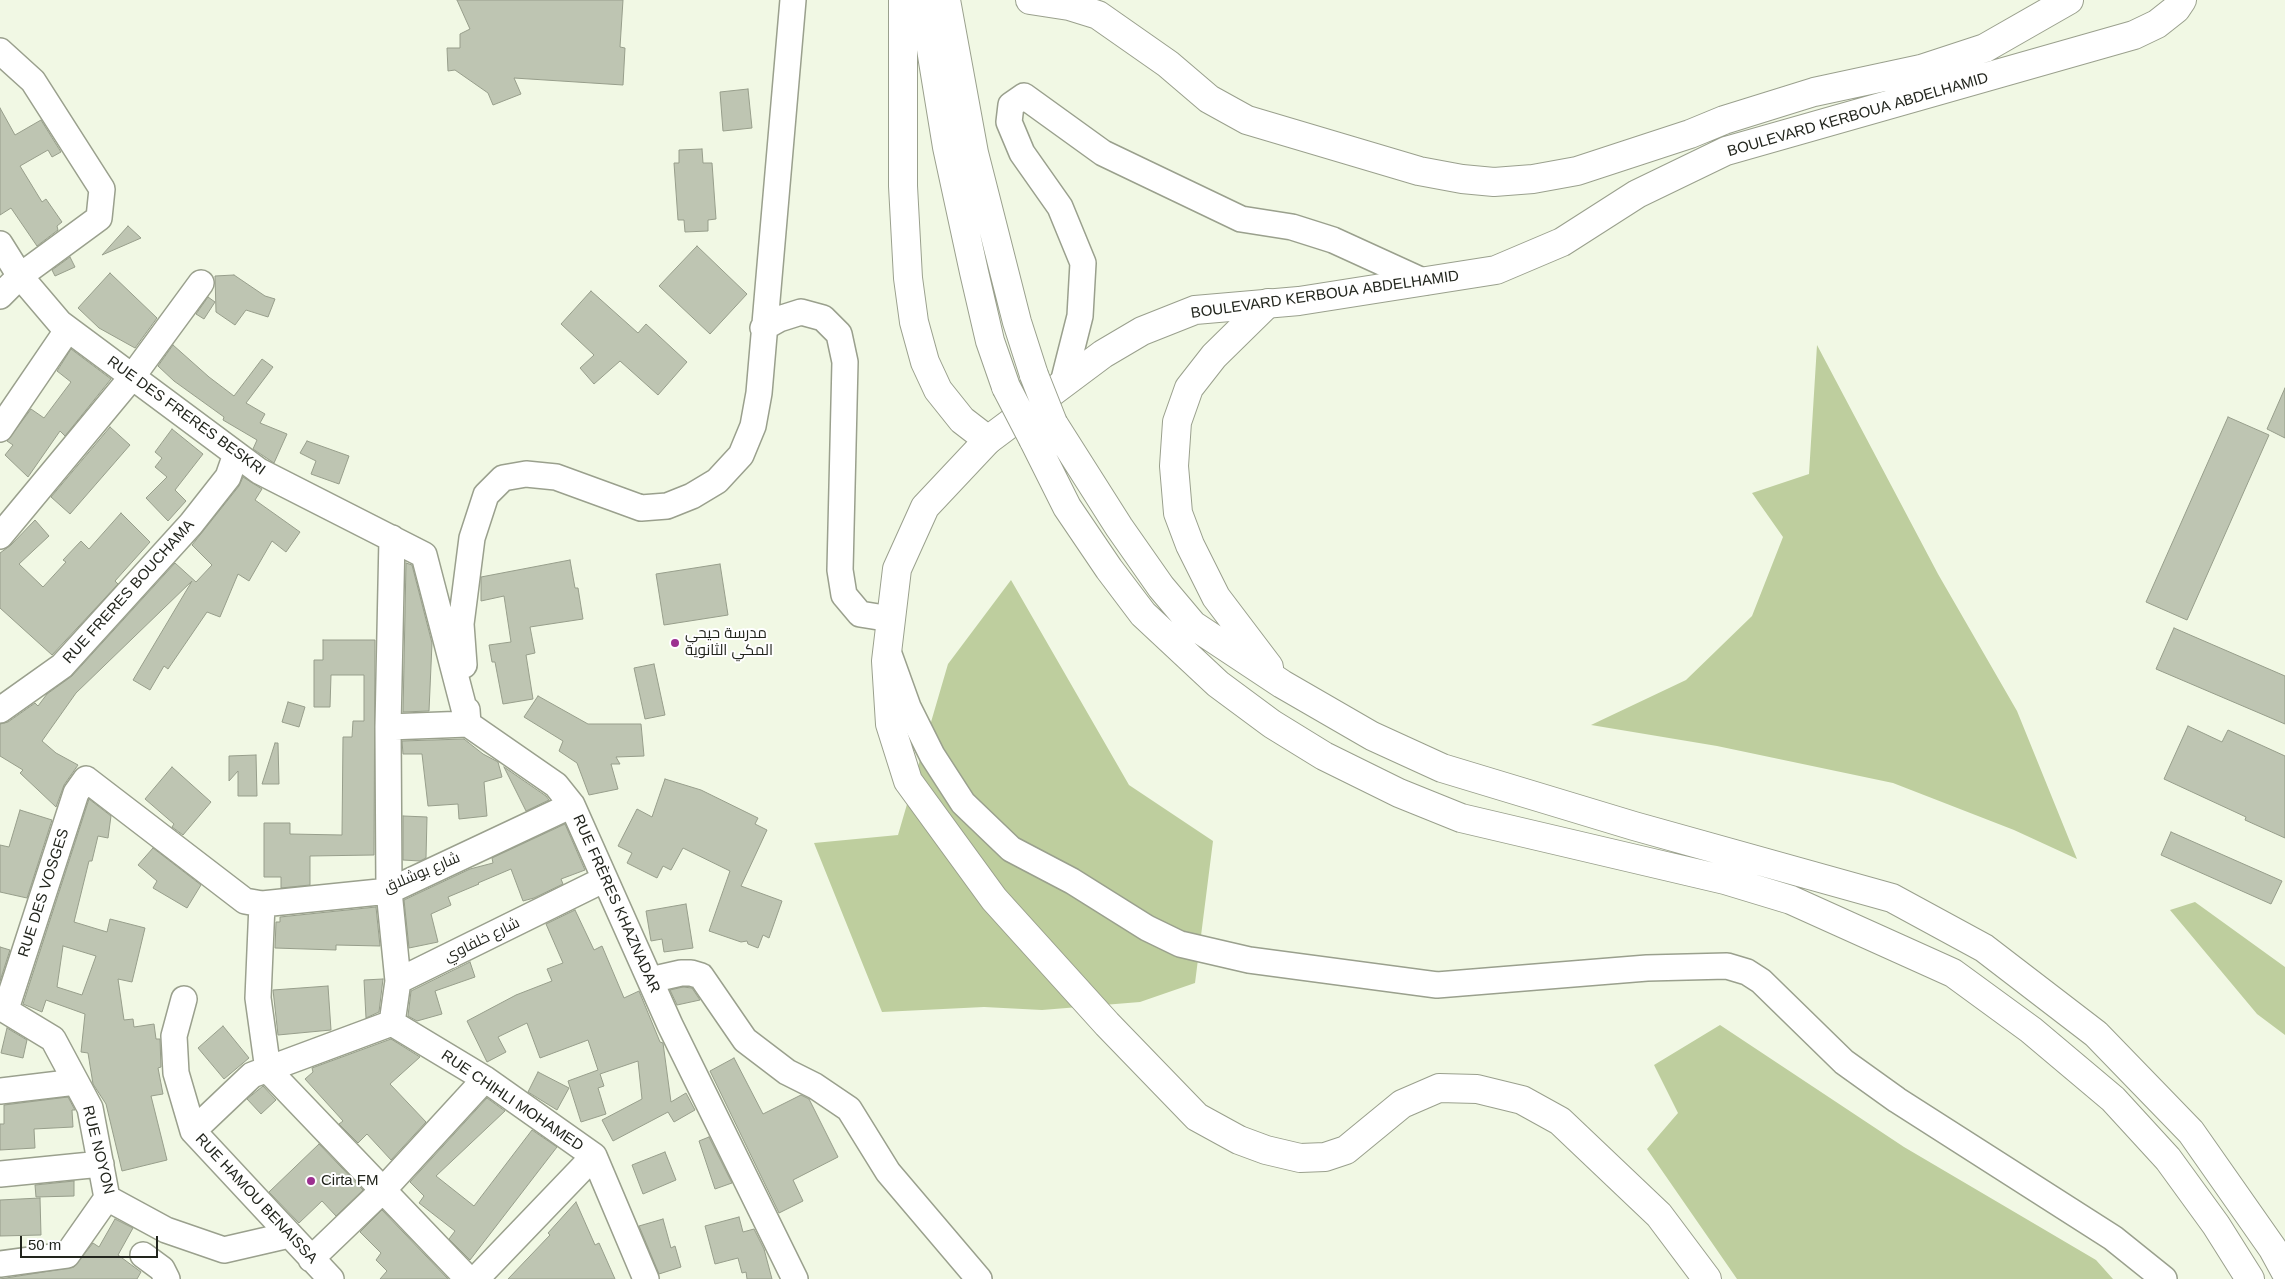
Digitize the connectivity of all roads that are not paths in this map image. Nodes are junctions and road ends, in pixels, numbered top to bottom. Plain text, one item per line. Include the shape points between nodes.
1 (793, 0) edge
2 (903, 0) edge
3 (923, 0) edge
4 (946, 0) edge
5 (1030, 0) edge
6 (2069, 0) edge
7 (2182, 0) edge
8 (0, 51) edge
9 (1690, 134) junction
10 (1701, 163) junction
11 (0, 244) edge
12 (20, 276) junction
13 (1424, 282) junction
14 (201, 283) dead end
15 (0, 296) edge
16 (1268, 303) junction
17 (763, 328) junction
18 (68, 329) junction
19 (132, 377) junction
20 (1063, 383) junction
21 (0, 429) edge
22 (1043, 431) junction
23 (988, 440) junction
24 (236, 454) junction
25 (0, 536) edge
26 (392, 538) junction
27 (891, 619) junction
28 (888, 650) junction
29 (1282, 684) junction
30 (0, 710) edge
31 (468, 724) junction
32 (388, 727) junction
33 (572, 805) junction
34 (605, 879) junction
35 (389, 891) junction
36 (262, 904) junction
37 (650, 980) junction
38 (398, 981) junction
39 (184, 999) dead end
40 (3, 1008) edge
41 (392, 1023) junction
42 (268, 1070) junction
43 (485, 1079) junction
44 (76, 1082) junction
45 (0, 1091) edge
46 (194, 1131) junction
47 (594, 1156) junction
48 (101, 1164) junction
49 (0, 1174) edge
50 (383, 1190) junction
51 (107, 1198) junction
52 (289, 1235) junction
53 (143, 1255) dead end
54 (311, 1259) junction
55 (0, 1264) edge
56 (2285, 1271) edge
57 (166, 1279) edge
58 (331, 1279) edge
59 (468, 1279) edge
60 (476, 1279) edge
61 (646, 1279) edge
62 (795, 1279) edge
63 (979, 1279) edge
64 (1707, 1279) edge
65 (2164, 1279) edge
66 (2250, 1279) edge

1 - 17 street
2 - 23 main road via 903,186 914,322 925,362 938,390 962,420
3 - 22 main road, bridge via 947,147 990,340 1006,387
4 - 22 main road, bridge via 974,153 1014,313 1034,375
5 - 9 main road via 1069,6 1098,15 1168,64 1209,99 1247,120 1419,170 1462,179 1494,182 1577,171
6 - 9 main road via 1985,48 1920,70 1814,92
7 - 10 main road, BOULEVARD KERBOUA ABDELHAMID via 2176,9 2156,24 2134,35 1782,134 1726,151
8 - 12 street via 33,80 102,189 99,218
9 - 10 main road via 1701,145 1704,157
10 - 13 main road, BOULEVARD KERBOUA ABDELHAMID via 1637,194 1562,242 1496,270
11 - 12 street, RUE DES FRERES BESKRI
12 - 15 street
12 - 18 street, RUE DES FRERES BESKRI
13 - 16 main road, BOULEVARD KERBOUA ABDELHAMID
13 - 20 street via 1333,240 1292,227 1241,219 1103,153 1024,96 1011,105 1009,122 1022,153 1060,207 1083,262 1080,316
14 - 19 street
16 - 20 main road, BOULEVARD KERBOUA ABDELHAMID via 1195,310 1142,331
16 - 29 main road via 1214,356 1189,388 1177,422 1174,466 1178,513 1190,545 1216,597
17 - 27 street via 801,312 823,318 839,334 845,362 840,570 844,595 860,614
17 - 31 street via 759,393 753,426 740,455 717,481 667,506 641,508 556,476 526,474 503,478 486,496 472,538 461,624
18 - 19 street, RUE DES FRERES BESKRI
18 - 21 street
19 - 24 street, RUE DES FRERES BESKRI
19 - 25 street
20 - 23 main road, BOULEVARD KERBOUA ABDELHAMID
22 - 29 main road via 1193,625
22 - 66 main road via 1068,506 1108,570 1143,614 1218,684 1272,724 1332,760 1461,818 1725,880 1791,900 1953,973 2031,1030 2113,1099 2168,1159
23 - 27 main road, BOULEVARD KERBOUA ABDELHAMID via 924,507 897,570
24 - 26 street, RUE DES FRERES BESKRI via 259,471
24 - 30 street, RUE FRERES BOUCHAMA via 228,476 191,524 62,666
26 - 31 street, RUE DES FRERES BESKRI via 424,555
26 - 32 street
27 - 28 main road, BOULEVARD KERBOUA ABDELHAMID
28 - 64 main road, BOULEVARD KERBOUA ABDELHAMID via 890,724 908,780 994,899 1197,1117 1239,1140 1266,1150 1300,1158 1325,1157 1346,1150 1402,1104 1439,1088 1477,1089 1522,1100 1560,1121 1659,1215
28 - 65 street via 908,707 932,755 963,803 1011,849 1072,881 1146,928 1180,944 1249,960 1437,985 1647,968 1727,966 1747,972 1844,1062 1897,1100 2113,1238
29 - 56 main road via 1372,736 1442,768 1892,898 1984,948 2096,1034 2191,1132 2273,1248
31 - 32 street
31 - 33 street, RUE FRÈRES KHAZNADAR via 556,785
32 - 35 street
33 - 34 street, RUE FRÈRES KHAZNADAR
33 - 35 street, شارع بوشلاق
34 - 37 street, RUE FRÈRES KHAZNADAR
34 - 38 street, شارع خلفاوي
35 - 36 street, شارع بوشلاق
35 - 38 street
36 - 40 street, RUE DES VOSGES via 246,901 86,778 76,792
36 - 42 street via 258,998
37 - 62 street, RUE FRÈRES KHAZNADAR
37 - 63 street via 681,973 701,976 744,1040 787,1072 849,1109 888,1172
38 - 41 street
39 - 46 street, RUE HAMOU BENAISSA via 174,1036 176,1073
40 - 44 street, RUE NOYON via 53,1038
41 - 42 street
41 - 43 street, RUE CHIHLI MOHAMED
42 - 46 street via 252,1075
42 - 50 street
43 - 47 street, RUE CHIHLI MOHAMED
43 - 50 street
44 - 45 street
44 - 48 street, RUE NOYON via 90,1108
46 - 52 street, RUE HAMOU BENAISSA
47 - 60 street
47 - 61 street, RUE CHIHLI MOHAMED
48 - 49 street
48 - 51 street, RUE NOYON
50 - 54 street
50 - 59 street
51 - 52 street, RUE NOYON via 166,1230 224,1250
51 - 55 street via 67,1255
52 - 54 street, RUE HAMOU BENAISSA
53 - 57 street via 162,1269
54 - 58 street, RUE HAMOU BENAISSA

